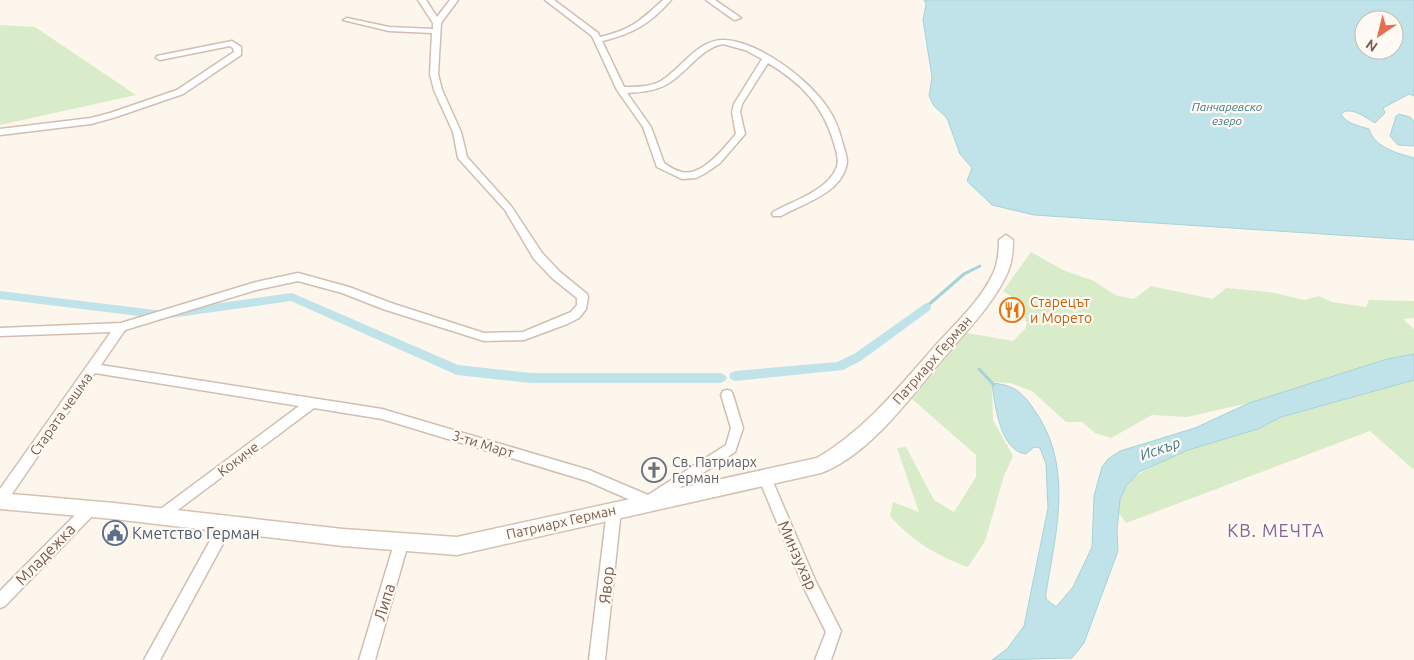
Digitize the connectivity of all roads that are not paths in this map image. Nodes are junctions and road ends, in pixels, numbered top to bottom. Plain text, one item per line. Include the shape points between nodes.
1 (422, 0) edge
2 (454, 0) edge
3 (548, 0) edge
4 (667, 0) edge
5 (710, 0) edge
6 (737, 18) dead end
7 (348, 20) dead end
8 (437, 27) junction
9 (598, 40) junction
10 (160, 58) dead end
11 (766, 59) junction
12 (621, 90) junction
13 (0, 132) edge
14 (777, 214) dead end
15 (1006, 240) dead end
16 (121, 327) junction
17 (0, 332) edge
18 (93, 368) junction
19 (728, 395) dead end
20 (313, 402) junction
21 (765, 478) junction
22 (0, 501) edge
23 (649, 502) junction
24 (90, 508) junction
25 (614, 510) junction
26 (163, 516) junction
27 (227, 523) junction
28 (401, 544) junction
29 (0, 601) edge
30 (152, 660) edge
31 (367, 660) edge
32 (597, 660) edge
33 (823, 660) edge

1 - 8 street
2 - 8 street
3 - 9 street via 582,23
4 - 9 street via 640,26
5 - 6 street
7 - 8 street via 389,29
8 - 16 street via 434,74 457,132 463,158 508,208 538,256 583,297 582,306 575,315 524,336 484,336 298,277
9 - 12 street
10 - 13 street via 232,43 238,53 180,92 113,115 91,121
11 - 12 street via 744,47 723,42 711,44 664,83 645,90
11 - 12 street via 738,104 736,112 741,134 702,171 687,176 660,165 647,127
11 - 14 street via 818,100 834,129 842,166 835,179
15 - 21 street, Патриарх Герман via 1007,258 997,280 962,326 888,411 838,456 821,465
16 - 17 street
16 - 18 street, Старата чешма
18 - 20 street, 3-ти Март
18 - 22 street, Старата чешма
19 - 23 street via 737,428 731,448
20 - 23 street, 3-ти Март via 382,414 490,445 589,476
20 - 26 street, Кокиче
21 - 23 street, Патриарх Герман
21 - 33 street, Минзухар via 811,587 834,631
22 - 24 street, Патриарх Герман
23 - 25 street, Патриарх Герман
24 - 26 street, Патриарх Герман
24 - 29 street, Младежка
25 - 28 street, Патриарх Герман via 457,546
25 - 32 street, Явор
26 - 27 street, Патриарх Герман
27 - 28 street, Патриарх Герман
27 - 30 street
28 - 31 street, Липа

